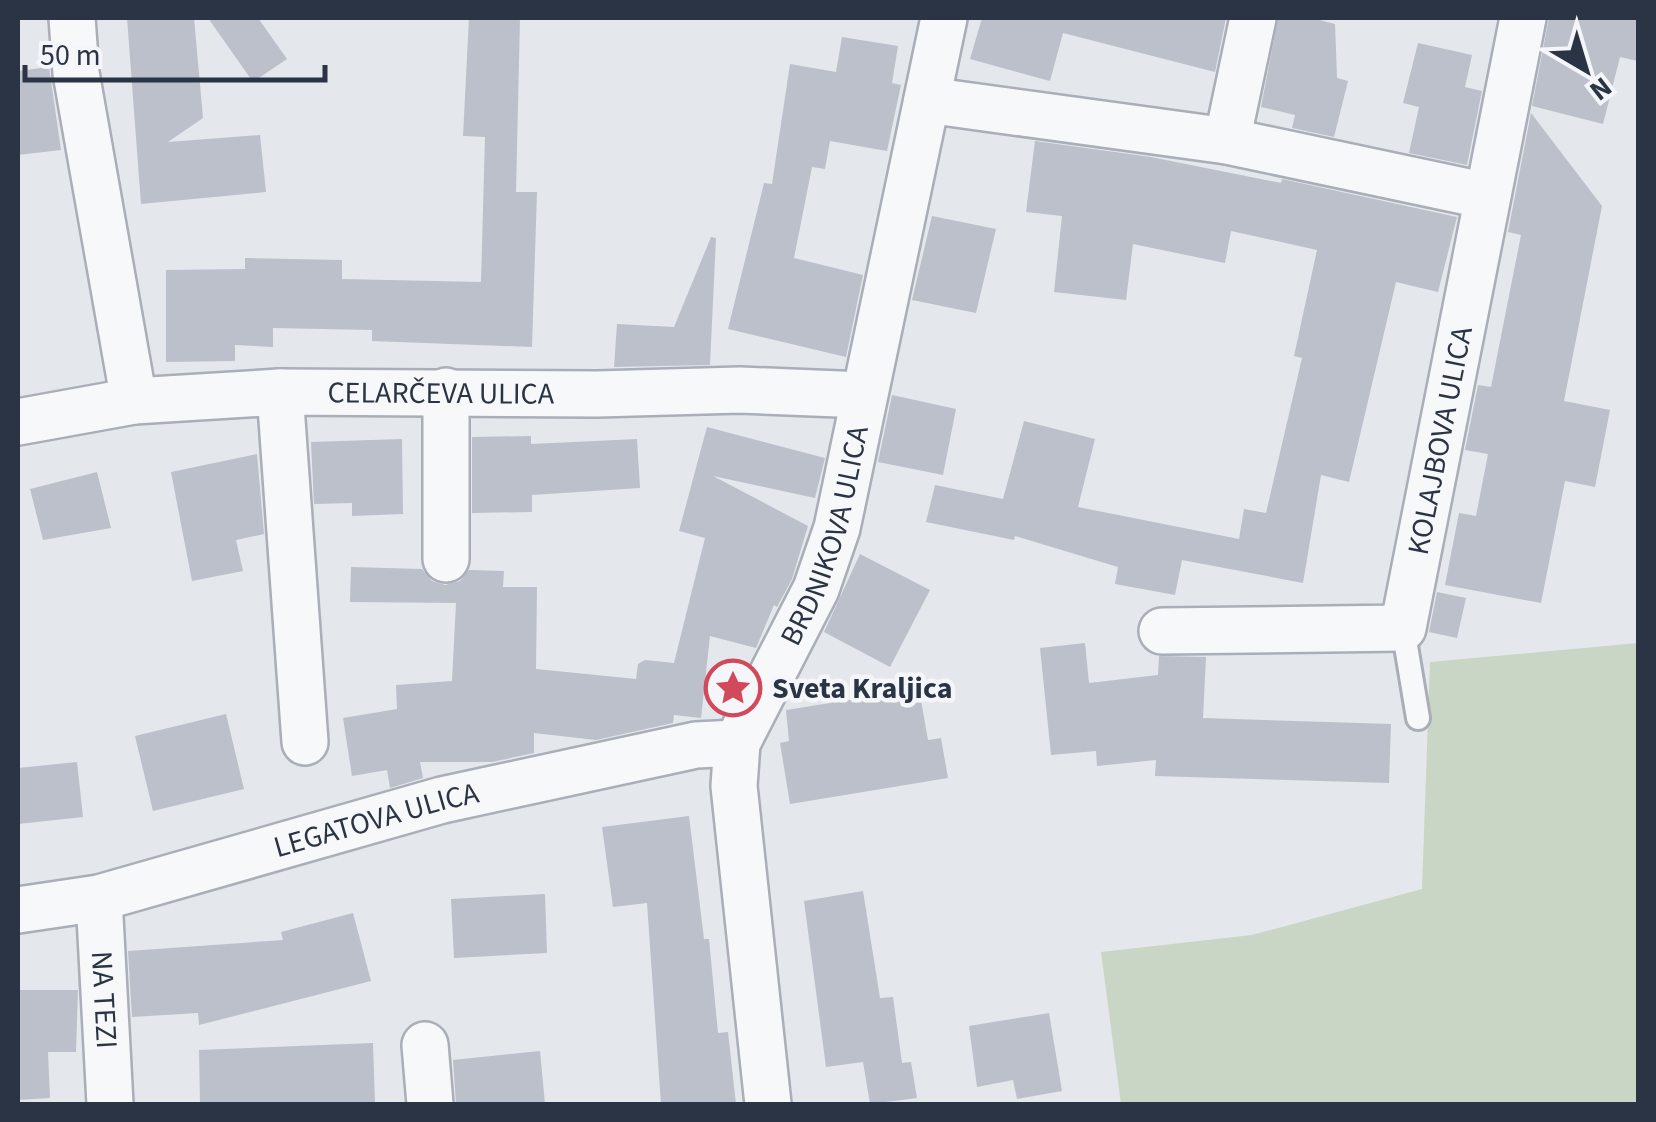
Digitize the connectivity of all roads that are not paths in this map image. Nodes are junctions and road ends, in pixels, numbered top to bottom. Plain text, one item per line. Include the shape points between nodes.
1 (72, 18) edge
2 (944, 18) edge
3 (1253, 18) edge
4 (1523, 18) edge
5 (927, 100) junction
6 (1227, 141) junction
7 (1487, 196) junction
8 (446, 391) junction
9 (280, 392) junction
10 (864, 395) junction
11 (134, 401) junction
12 (18, 422) edge
13 (446, 559) dead end
14 (1403, 628) junction
15 (1162, 631) dead end
16 (1418, 718) dead end
17 (305, 742) dead end
18 (737, 743) junction
19 (99, 898) junction
20 (18, 910) edge
21 (425, 1045) dead end
22 (110, 1104) edge
23 (430, 1104) edge
24 (768, 1104) edge

1 - 11 street
2 - 5 street, BRDNIKOVA ULICA
3 - 6 street
4 - 7 street, KOLAJBOVA ULICA
5 - 6 street
5 - 10 street, BRDNIKOVA ULICA
6 - 7 street
7 - 14 street, KOLAJBOVA ULICA
8 - 9 street, CELARČEVA ULICA
8 - 10 street, CELARČEVA ULICA
8 - 13 street
9 - 11 street, CELARČEVA ULICA
9 - 17 street
10 - 18 street, BRDNIKOVA ULICA via 837,528 816,590
11 - 12 street, CELARČEVA ULICA
14 - 15 street
14 - 16 lane
18 - 19 street, LEGATOVA ULICA via 442,800
18 - 24 street, BRDNIKOVA ULICA via 734,786
19 - 20 street, LEGATOVA ULICA
19 - 22 street, NA TEZI
21 - 23 street

